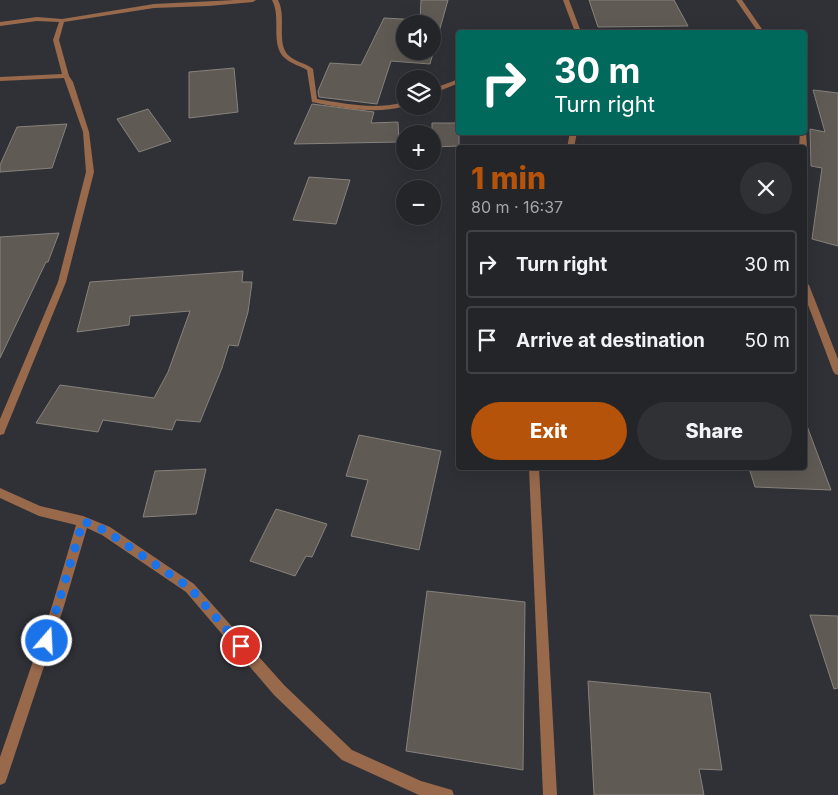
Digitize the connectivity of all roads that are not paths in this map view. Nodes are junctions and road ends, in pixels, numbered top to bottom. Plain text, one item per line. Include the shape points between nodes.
1 (253, 0) edge
2 (275, 0) edge
3 (566, 0) edge
4 (739, 0) edge
5 (62, 20) junction
6 (0, 24) edge
7 (577, 30) edge
8 (760, 30) edge
9 (66, 76) junction
10 (0, 79) edge
11 (456, 82) edge
12 (441, 88) edge
13 (396, 106) edge
14 (807, 290) edge
15 (838, 371) edge
16 (0, 431) edge
17 (534, 470) edge
18 (0, 493) edge
19 (83, 521) junction
20 (0, 778) edge
21 (447, 795) edge
22 (550, 795) edge

1 - 5 street via 154,6
2 - 13 street via 280,7 285,56 310,69 314,101 364,107
3 - 7 street
4 - 8 street
5 - 6 street via 37,19
5 - 9 street via 56,40
9 - 10 street
9 - 16 street via 86,132 90,172 62,282
11 - 12 street
14 - 15 street
17 - 22 street
18 - 19 street via 38,511
19 - 20 street
19 - 21 street via 106,531 190,588 279,690 346,755 420,788

